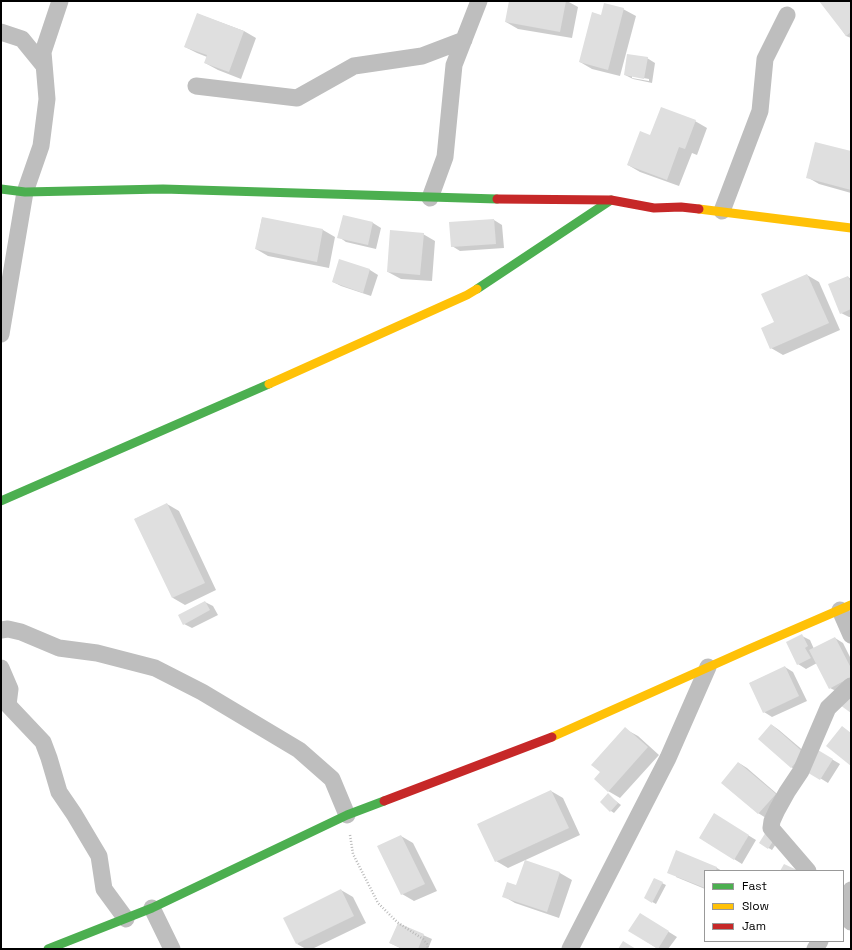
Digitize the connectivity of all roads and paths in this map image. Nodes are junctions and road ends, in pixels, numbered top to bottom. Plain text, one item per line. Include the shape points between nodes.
1 (60, 1) edge
2 (479, 1) edge
3 (787, 15) dead end
4 (1, 32) edge
5 (464, 40) junction
6 (44, 66) junction
7 (196, 86) dead end
8 (1, 190) edge
9 (25, 192) junction
10 (430, 198) junction
11 (611, 200) junction
12 (722, 211) junction
13 (851, 228) edge
14 (1, 334) edge
15 (1, 501) edge
16 (845, 607) edge
17 (4, 634) edge
18 (851, 634) edge
19 (708, 667) junction
20 (1, 668) edge
21 (851, 686) edge
22 (346, 815) junction
23 (807, 870) edge
24 (851, 890) edge
25 (844, 902) edge
26 (152, 908) junction
27 (844, 914) edge
28 (126, 918) junction
29 (851, 922) edge
30 (48, 949) edge
31 (172, 949) edge
32 (428, 949) edge
33 (570, 949) edge

1 - 6 street via 42,52
2 - 5 street
3 - 12 street via 765,59 760,111
4 - 6 street via 22,39
5 - 7 street via 422,56 354,66 297,98
5 - 10 street via 454,65 445,157
6 - 9 street via 47,99 41,146
8 - 9 street
9 - 10 street via 163,189
9 - 14 street
10 - 11 street
11 - 12 street via 654,208 681,207
11 - 15 street via 467,295
12 - 13 street
16 - 18 street
16 - 19 street
17 - 22 street via 21,632 59,648 97,653 155,668 202,692 299,750 332,778
19 - 22 street via 548,739
19 - 33 street via 668,758
20 - 28 street via 10,689 8,705 43,742 59,792 99,856 104,889
21 - 23 street via 828,708 801,771 786,792 772,821 771,828
22 - 26 street
22 - 32 path via 353,854 378,903 397,922 423,939
24 - 25 street
26 - 28 street
26 - 31 street
27 - 29 street
28 - 30 street

